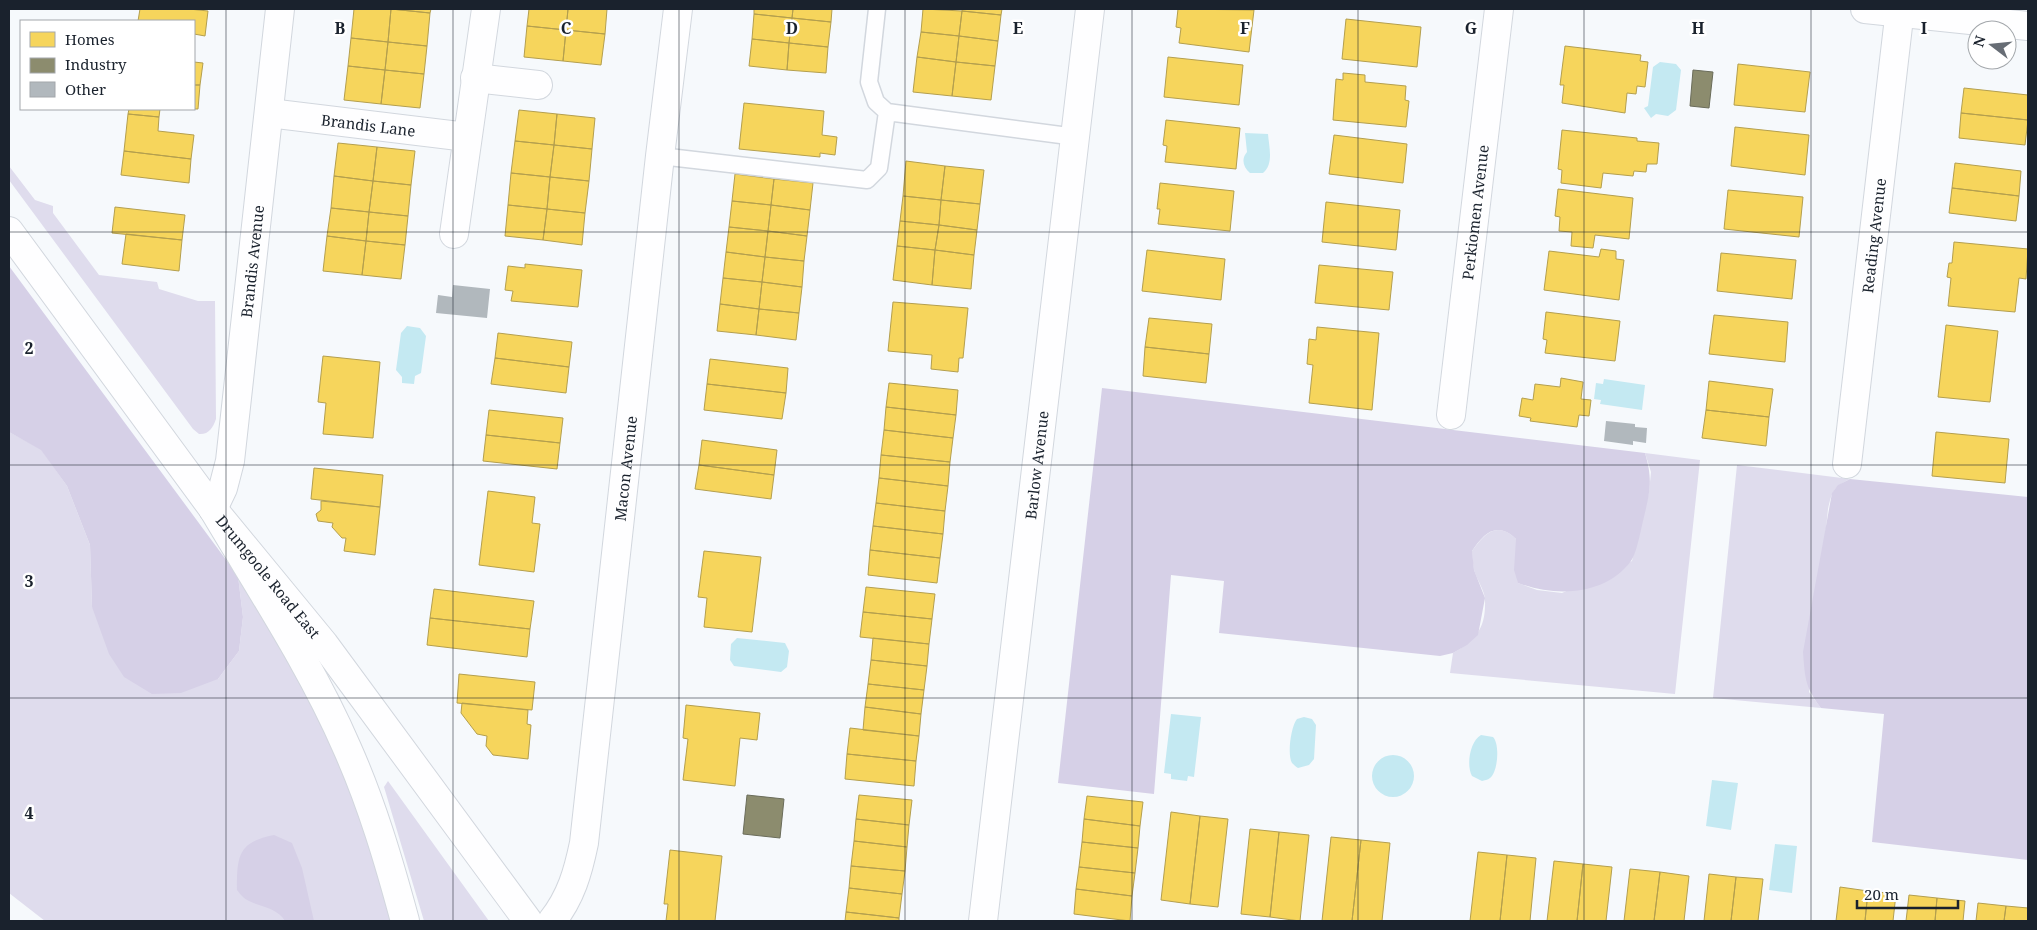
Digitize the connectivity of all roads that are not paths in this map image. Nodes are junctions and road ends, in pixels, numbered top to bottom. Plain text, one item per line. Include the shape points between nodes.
1 (280, 9) edge
2 (486, 9) edge
3 (678, 9) edge
4 (877, 9) edge
5 (1090, 9) edge
6 (1499, 9) edge
7 (1865, 9) edge
8 (1900, 11) edge
9 (2028, 26) edge
10 (475, 78) junction
11 (538, 85) dead end
12 (887, 112) junction
13 (269, 114) junction
14 (467, 137) junction
15 (1076, 137) junction
16 (660, 156) junction
17 (9, 231) edge
18 (454, 234) dead end
19 (1450, 415) dead end
20 (1847, 464) dead end
21 (213, 509) junction
22 (405, 921) edge
23 (528, 921) edge
24 (552, 921) edge
25 (983, 921) edge

1 - 13 main road, Brandis Avenue
2 - 10 main road
3 - 16 main road, Macon Avenue
4 - 12 lane via 868,82 876,102
5 - 15 main road, Barlow Avenue
6 - 19 main road, Perkiomen Avenue
7 - 8 main road
8 - 9 main road
8 - 20 main road, Reading Avenue
10 - 11 main road
10 - 14 main road
12 - 15 lane
12 - 16 lane via 879,168 866,180
13 - 14 main road, Brandis Lane
13 - 21 main road, Brandis Avenue via 230,461
14 - 18 main road
15 - 25 main road, Barlow Avenue
16 - 24 main road, Macon Avenue via 584,842 570,894
17 - 21 main road, Drumgoole Road East
21 - 22 main road via 300,655 347,747 382,838
21 - 23 main road, Drumgoole Road East via 324,644

